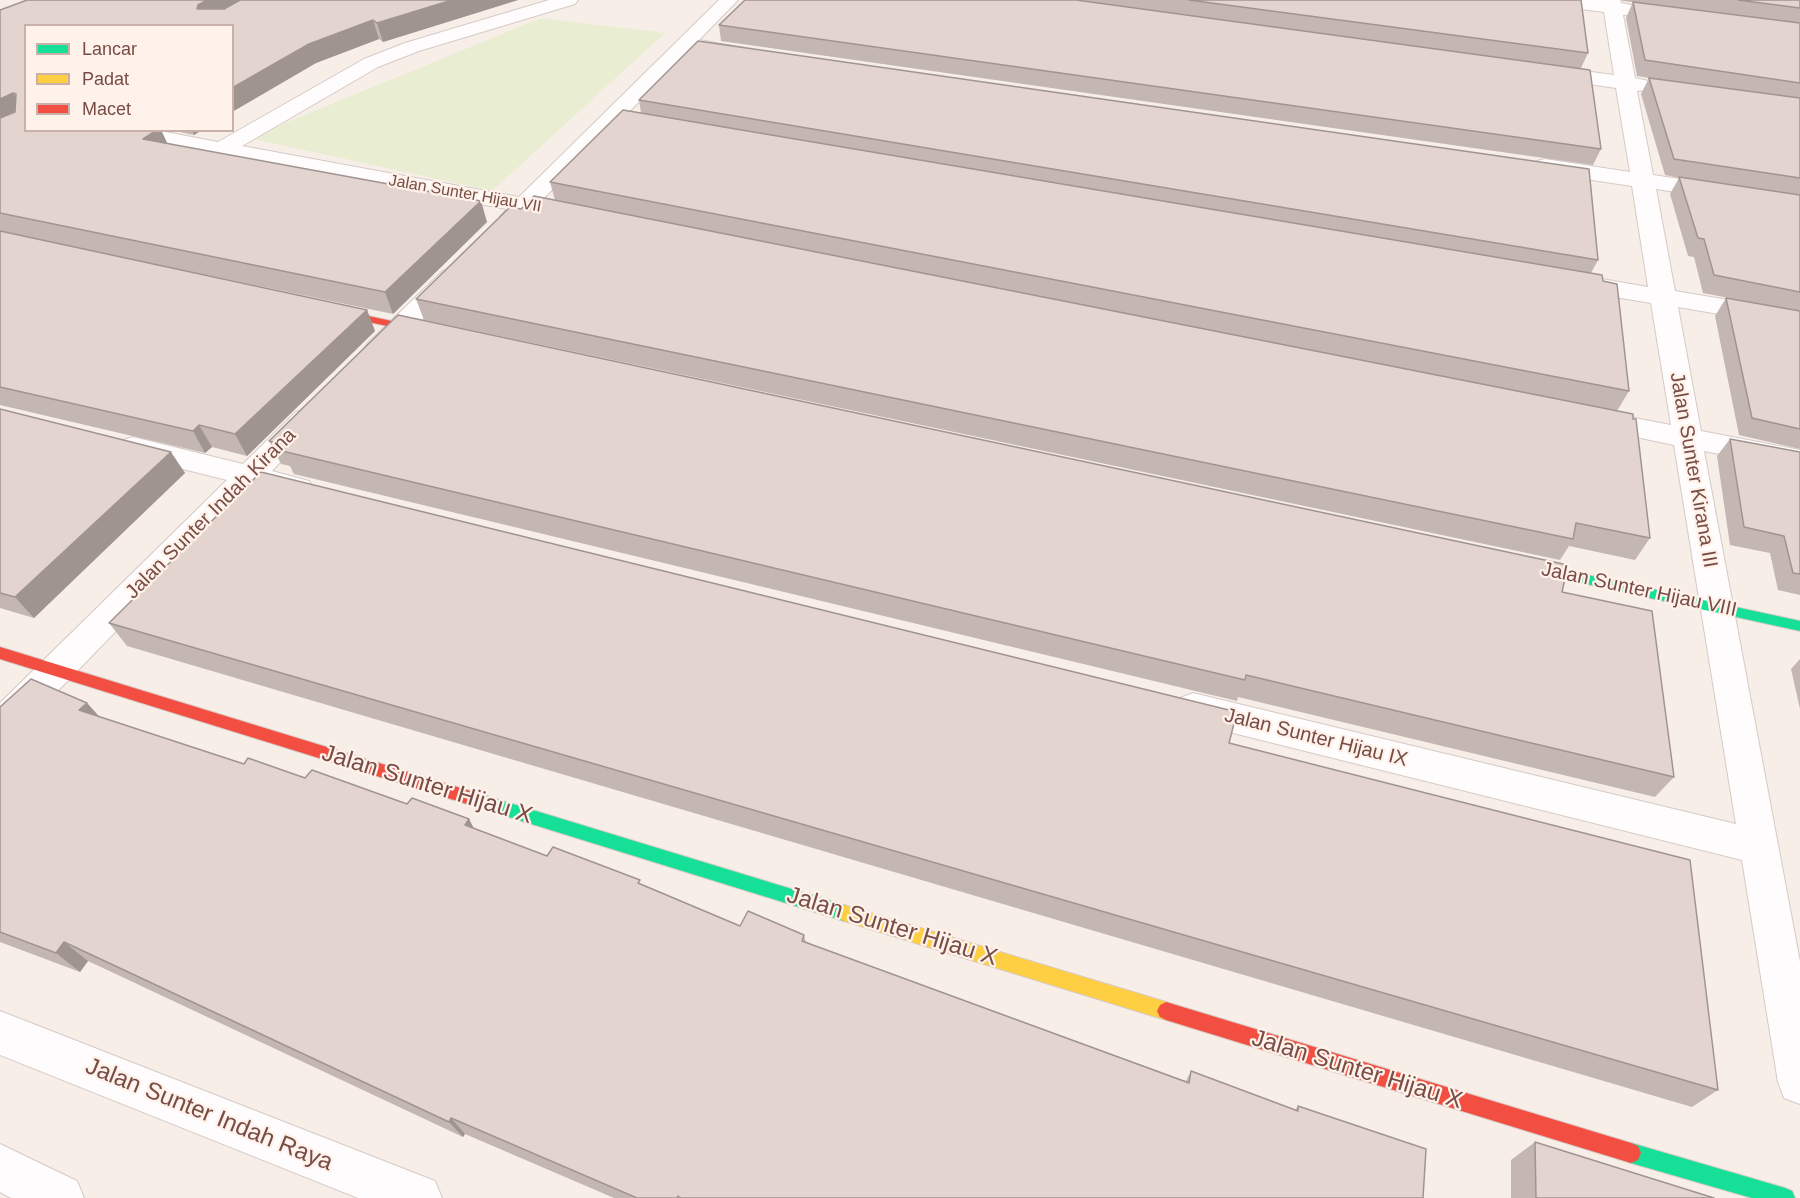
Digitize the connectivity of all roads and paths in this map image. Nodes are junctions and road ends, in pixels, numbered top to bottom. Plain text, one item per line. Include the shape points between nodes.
1 (569, 0) edge
2 (729, 0) edge
3 (1550, 0) edge
4 (1612, 4) edge
5 (1646, 12) edge
6 (685, 44) junction
7 (752, 54) edge
8 (1530, 70) edge
9 (1626, 83) junction
10 (1661, 88) edge
11 (613, 117) junction
12 (644, 122) edge
13 (127, 132) edge
14 (220, 150) junction
15 (1524, 163) edge
16 (1643, 180) junction
17 (525, 204) junction
18 (1800, 204) edge
19 (595, 218) edge
20 (492, 237) edge
21 (467, 261) edge
22 (1553, 278) edge
23 (1663, 297) junction
24 (313, 307) edge
25 (1800, 320) edge
26 (401, 326) junction
27 (449, 336) edge
28 (358, 367) edge
29 (324, 401) edge
30 (1570, 415) edge
31 (1688, 438) junction
32 (111, 442) edge
33 (1800, 460) edge
34 (248, 476) junction
35 (329, 495) edge
36 (1510, 563) edge
37 (1717, 607) junction
38 (1800, 626) edge
39 (0, 654) edge
40 (55, 671) junction
41 (1166, 701) edge
42 (0, 726) edge
43 (1759, 847) junction
44 (0, 1033) edge
45 (1800, 1082) edge
46 (0, 1167) edge
47 (60, 1198) edge
48 (418, 1198) edge
49 (1785, 1198) edge

1 - 14 street via 371,63
2 - 6 street
3 - 4 street
4 - 5 street
4 - 9 street, Jalan Sunter Kirana III
6 - 7 street
6 - 11 street
8 - 9 street
9 - 10 street
9 - 16 street, Jalan Sunter Kirana III
11 - 12 street
11 - 17 street
13 - 14 street, Jalan Sunter Hijau VII
14 - 17 street, Jalan Sunter Hijau VII
15 - 16 street
16 - 18 street
16 - 23 street, Jalan Sunter Kirana III
17 - 19 street, Jalan Sunter Hijau VII
17 - 20 street
21 - 26 street
22 - 23 street
23 - 25 street
23 - 31 street, Jalan Sunter Kirana III
24 - 26 street
26 - 27 street
26 - 28 street
29 - 34 street, Jalan Sunter Indah Kirana
30 - 31 street
31 - 33 street
31 - 37 street, Jalan Sunter Kirana III
32 - 34 street
34 - 35 street
34 - 40 street, Jalan Sunter Indah Kirana
36 - 37 street, Jalan Sunter Hijau VIII
37 - 38 street, Jalan Sunter Hijau VIII
37 - 43 street, Jalan Sunter Kirana III
39 - 40 street, Jalan Sunter Hijau X
40 - 42 street, Jalan Sunter Indah Kirana
40 - 49 street, Jalan Sunter Hijau X
41 - 43 street, Jalan Sunter Hijau IX
43 - 45 street, Jalan Sunter Kirana III
44 - 48 street, Jalan Sunter Indah Raya
46 - 47 street

